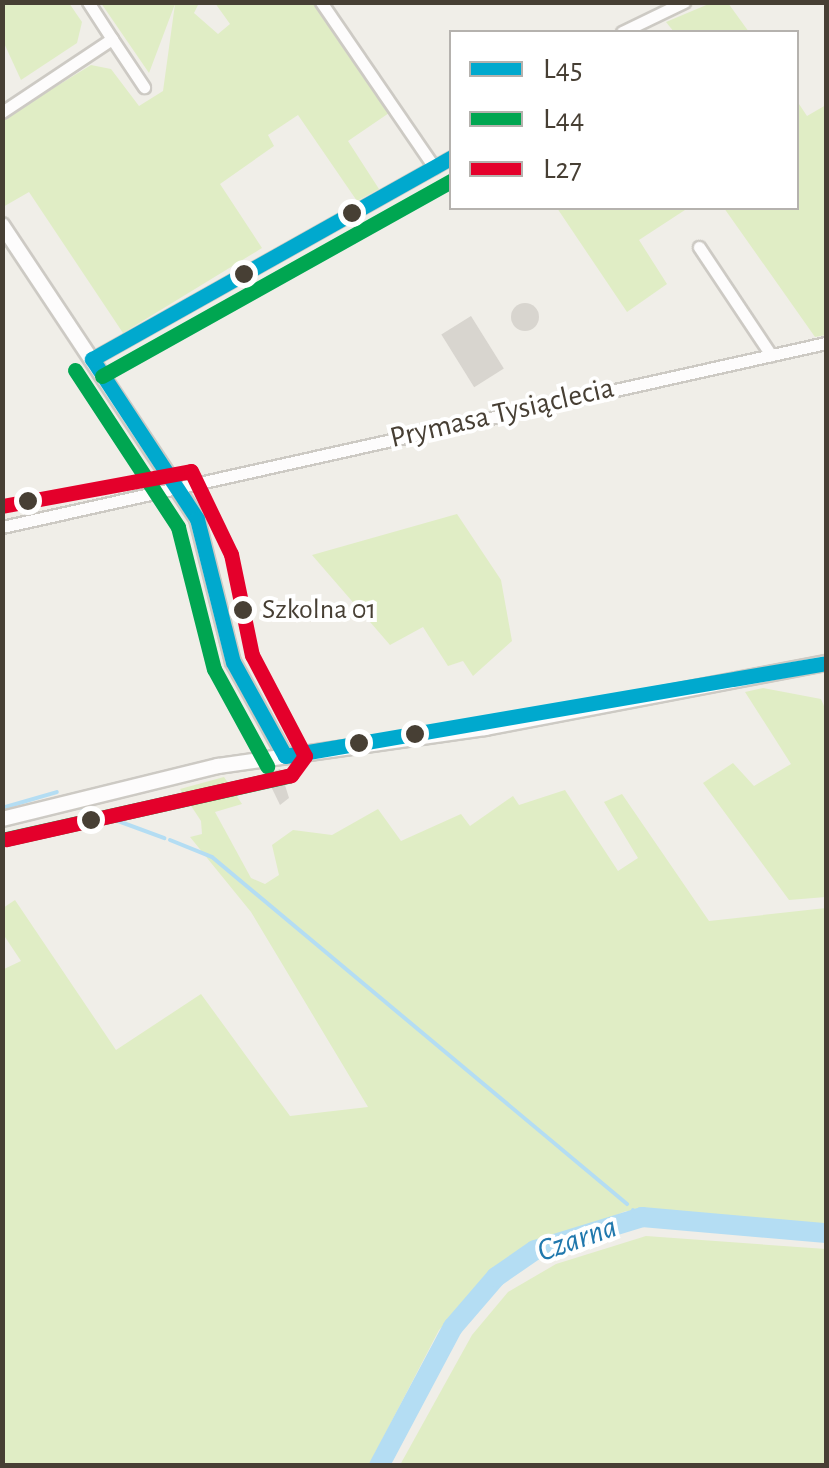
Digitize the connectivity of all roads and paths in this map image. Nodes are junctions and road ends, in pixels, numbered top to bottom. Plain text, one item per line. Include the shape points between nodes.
1 (88, 2) edge
2 (321, 2) edge
3 (684, 2) edge
4 (626, 30) edge
5 (112, 40) junction
6 (144, 87) dead end
7 (2, 112) edge
8 (449, 159) edge
9 (434, 167) junction
10 (2, 225) edge
11 (699, 247) dead end
12 (826, 344) edge
13 (772, 355) junction
14 (92, 359) junction
15 (178, 487) junction
16 (2, 526) edge
17 (826, 663) edge
18 (285, 756) junction
19 (2, 819) edge

1 - 5 street
2 - 9 street
3 - 4 street
5 - 6 street
5 - 7 street
8 - 9 street
9 - 14 street
10 - 14 street
11 - 13 street
12 - 13 street, Prymasa Tysiąclecia
13 - 15 street, Prymasa Tysiąclecia
14 - 15 street
15 - 16 street, Prymasa Tysiąclecia
15 - 18 street via 212,560 232,662
17 - 18 street
18 - 19 street

